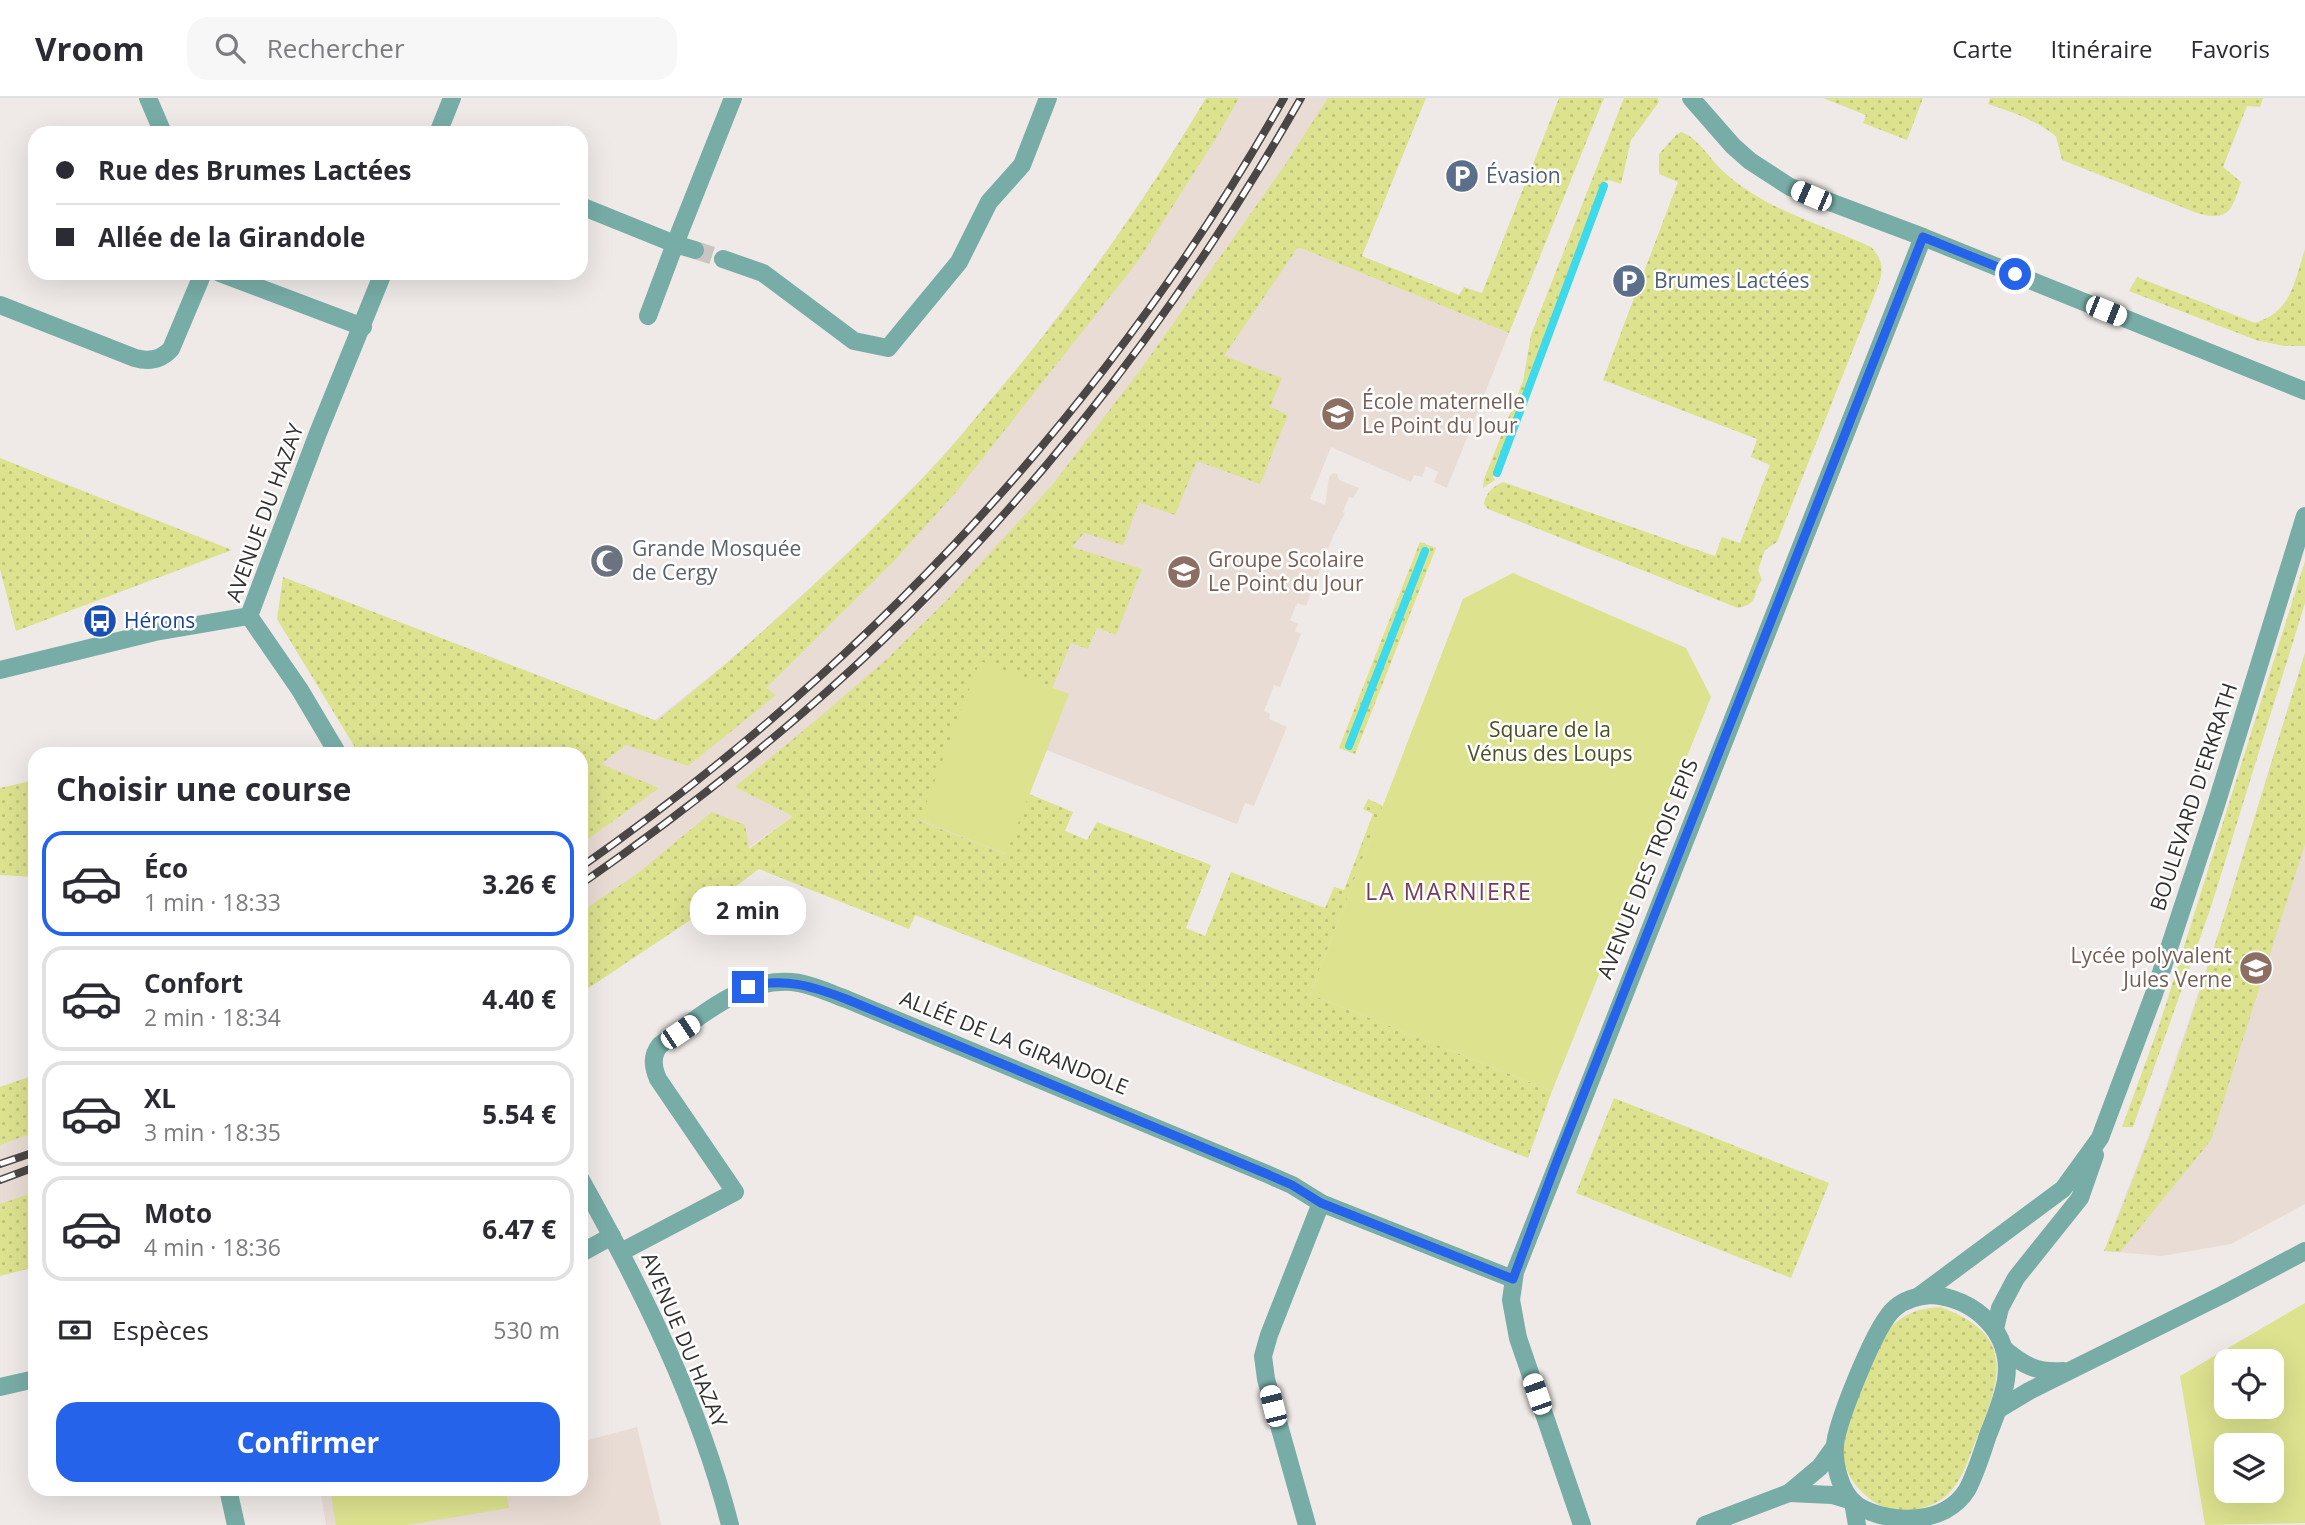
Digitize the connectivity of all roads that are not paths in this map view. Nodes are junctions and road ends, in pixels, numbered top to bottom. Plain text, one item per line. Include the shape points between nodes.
1 (148, 98) edge
2 (452, 98) edge
3 (733, 98) edge
4 (1048, 98) edge
5 (1691, 98) edge
6 (160, 126) edge
7 (441, 126) edge
8 (588, 209) edge
9 (1923, 237) junction
10 (675, 244) junction
11 (695, 250) tunnel mouth
12 (723, 260) tunnel mouth
13 (200, 280) edge
14 (239, 280) edge
15 (380, 280) edge
16 (0, 305) edge
17 (648, 316) dead end
18 (363, 327) junction
19 (2305, 391) edge
20 (2305, 516) edge
21 (249, 616) junction
22 (0, 670) edge
23 (334, 747) edge
24 (2100, 1138) junction
25 (588, 1193) edge
26 (1321, 1203) junction
27 (612, 1236) junction
28 (588, 1249) edge
29 (2305, 1251) edge
30 (621, 1252) junction
31 (1513, 1279) junction
32 (1919, 1296) junction
33 (1995, 1329) junction
34 (2004, 1349) junction
35 (2070, 1371) junction
36 (28, 1381) edge
37 (0, 1387) edge
38 (1998, 1409) junction
39 (1835, 1446) junction
40 (1789, 1493) junction
41 (230, 1496) edge
42 (1853, 1501) junction
43 (1925, 1522) edge
44 (236, 1525) edge
45 (730, 1525) edge
46 (1307, 1525) edge
47 (1582, 1525) edge
48 (1704, 1525) edge
49 (1857, 1525) edge

1 - 6 street
2 - 7 street
3 - 10 street
4 - 12 street via 1022,165 989,202 959,262 888,348 854,341 763,273
5 - 9 street via 1733,146 1770,176
8 - 10 street
9 - 19 street
9 - 31 street, AVENUE DES TROIS EPIS
10 - 11 street
10 - 17 street
13 - 16 street via 171,349 154,360 135,358
14 - 18 street
15 - 18 street, AVENUE DU HAZAY
18 - 21 street, AVENUE DU HAZAY
20 - 24 street, BOULEVARD D'ERKRATH via 2158,982
21 - 22 street via 155,632
21 - 23 street, AVENUE DU HAZAY
24 - 32 street, BOULEVARD D'ERKRATH via 2063,1189
24 - 33 street via 2080,1198 2016,1278
25 - 27 street, AVENUE DU HAZAY
26 - 30 street, ALLÉE DE LA GIRANDOLE via 1292,1185 846,999 784,982 737,993 660,1045 654,1055 657,1079 735,1192
26 - 31 street, ALLÉE DE LA GIRANDOLE
26 - 46 street via 1264,1356 1266,1379
27 - 28 street
27 - 30 street, AVENUE DU HAZAY
29 - 35 street
30 - 45 street, AVENUE DU HAZAY via 685,1391
31 - 47 street, AVENUE DES TROIS EPIS via 1512,1312 1518,1338
32 - 33 street via 1961,1302
32 - 39 street via 1895,1307 1882,1323
33 - 34 street
34 - 35 street via 2032,1369
34 - 38 street via 2007,1377
35 - 38 street
36 - 37 street
38 - 43 street via 1967,1490 1944,1512
39 - 40 street
39 - 42 street via 1838,1471
40 - 42 street
40 - 48 street
41 - 44 street
42 - 43 street via 1887,1519
42 - 49 street

